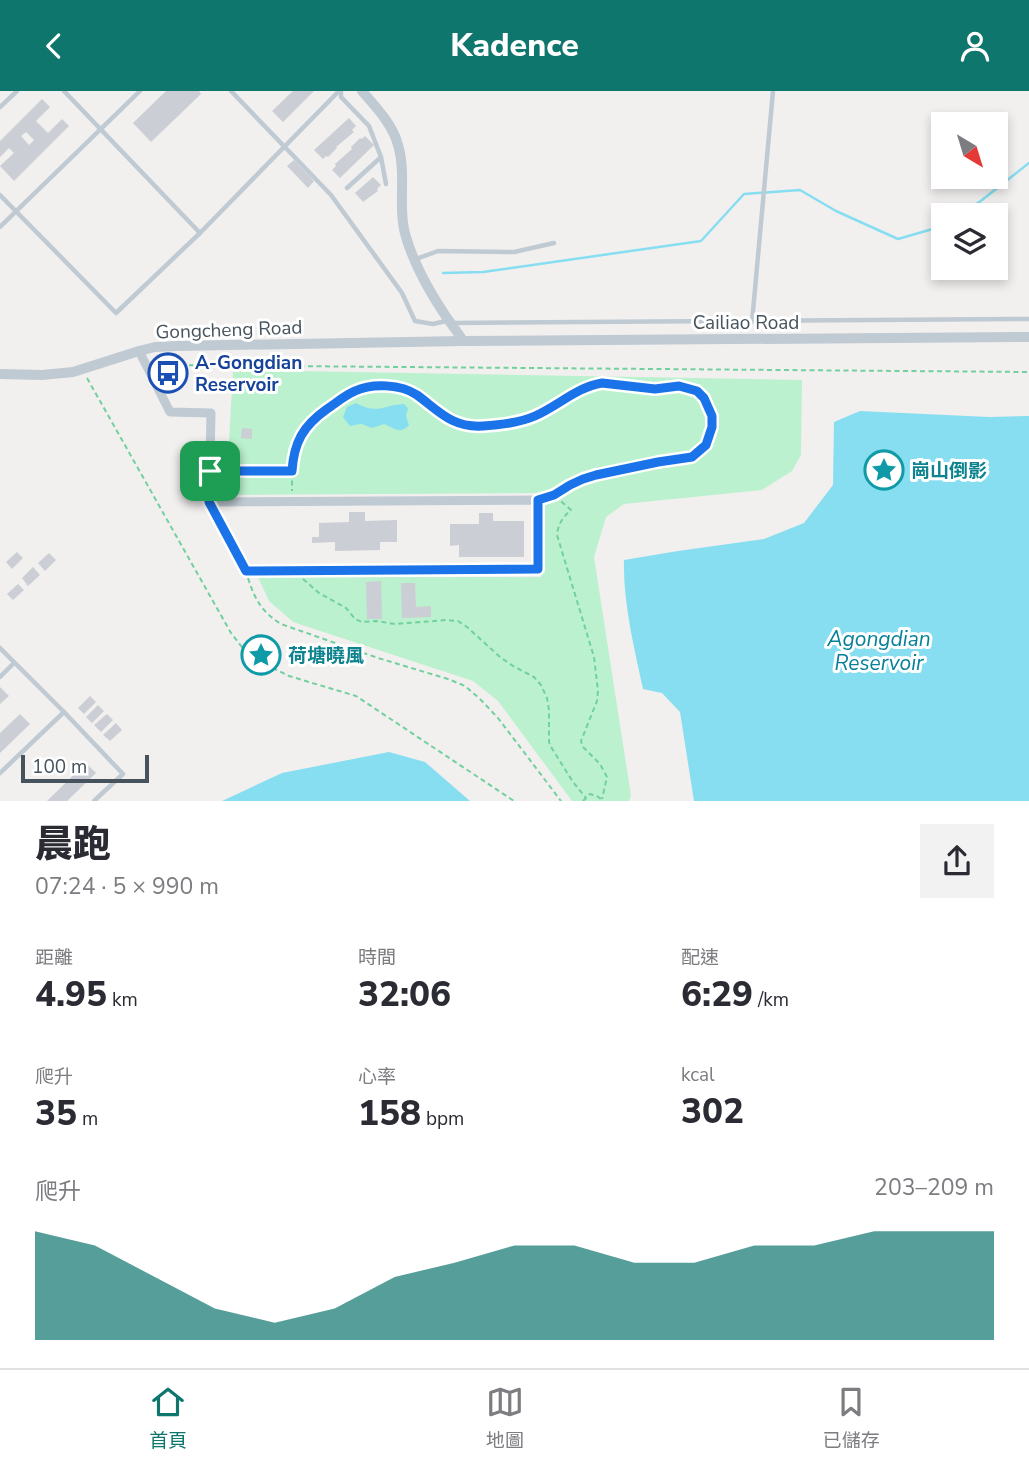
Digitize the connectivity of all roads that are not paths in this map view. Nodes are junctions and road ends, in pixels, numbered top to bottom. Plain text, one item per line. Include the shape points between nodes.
1 (17, 91) edge
2 (64, 91) edge
3 (140, 91) edge
4 (231, 91) edge
5 (340, 91) edge
6 (362, 91) edge
7 (773, 91) edge
8 (0, 107) edge
9 (100, 131) junction
10 (286, 146) junction
11 (381, 157) junction
12 (386, 184) dead end
13 (347, 188) dead end
14 (0, 195) edge
15 (16, 212) junction
16 (0, 227) edge
17 (200, 233) junction
18 (554, 243) dead end
19 (415, 260) junction
20 (448, 319) junction
21 (1029, 319) edge
22 (752, 322) junction
23 (1029, 337) edge
24 (463, 341) junction
25 (139, 351) junction
26 (0, 374) edge
27 (209, 502) junction
28 (0, 648) edge
29 (14, 663) junction
30 (0, 677) edge
31 (64, 712) junction
32 (0, 773) edge
33 (94, 801) edge

1 - 8 lane
2 - 9 lane
3 - 9 lane
4 - 10 lane
5 - 10 lane
5 - 11 lane via 369,126
6 - 19 street via 398,143 406,236
7 - 22 lane
9 - 15 lane
9 - 17 lane
10 - 17 lane
10 - 20 lane via 331,195 402,293 415,321 433,324
11 - 12 lane
11 - 13 lane
14 - 15 lane
15 - 16 lane
15 - 17 lane via 116,313
18 - 19 lane via 514,252 438,251
19 - 20 street
20 - 22 lane
20 - 24 street
21 - 22 lane
23 - 24 street, Cailiao Road
24 - 25 street, Gongcheng Road via 176,346
25 - 26 street, Gongcheng Road via 73,372
25 - 27 street via 170,412 211,413
27 - 27 street via 246,571 538,569 538,500
28 - 29 lane
29 - 30 lane
29 - 31 lane
31 - 32 lane
31 - 33 lane via 122,774

